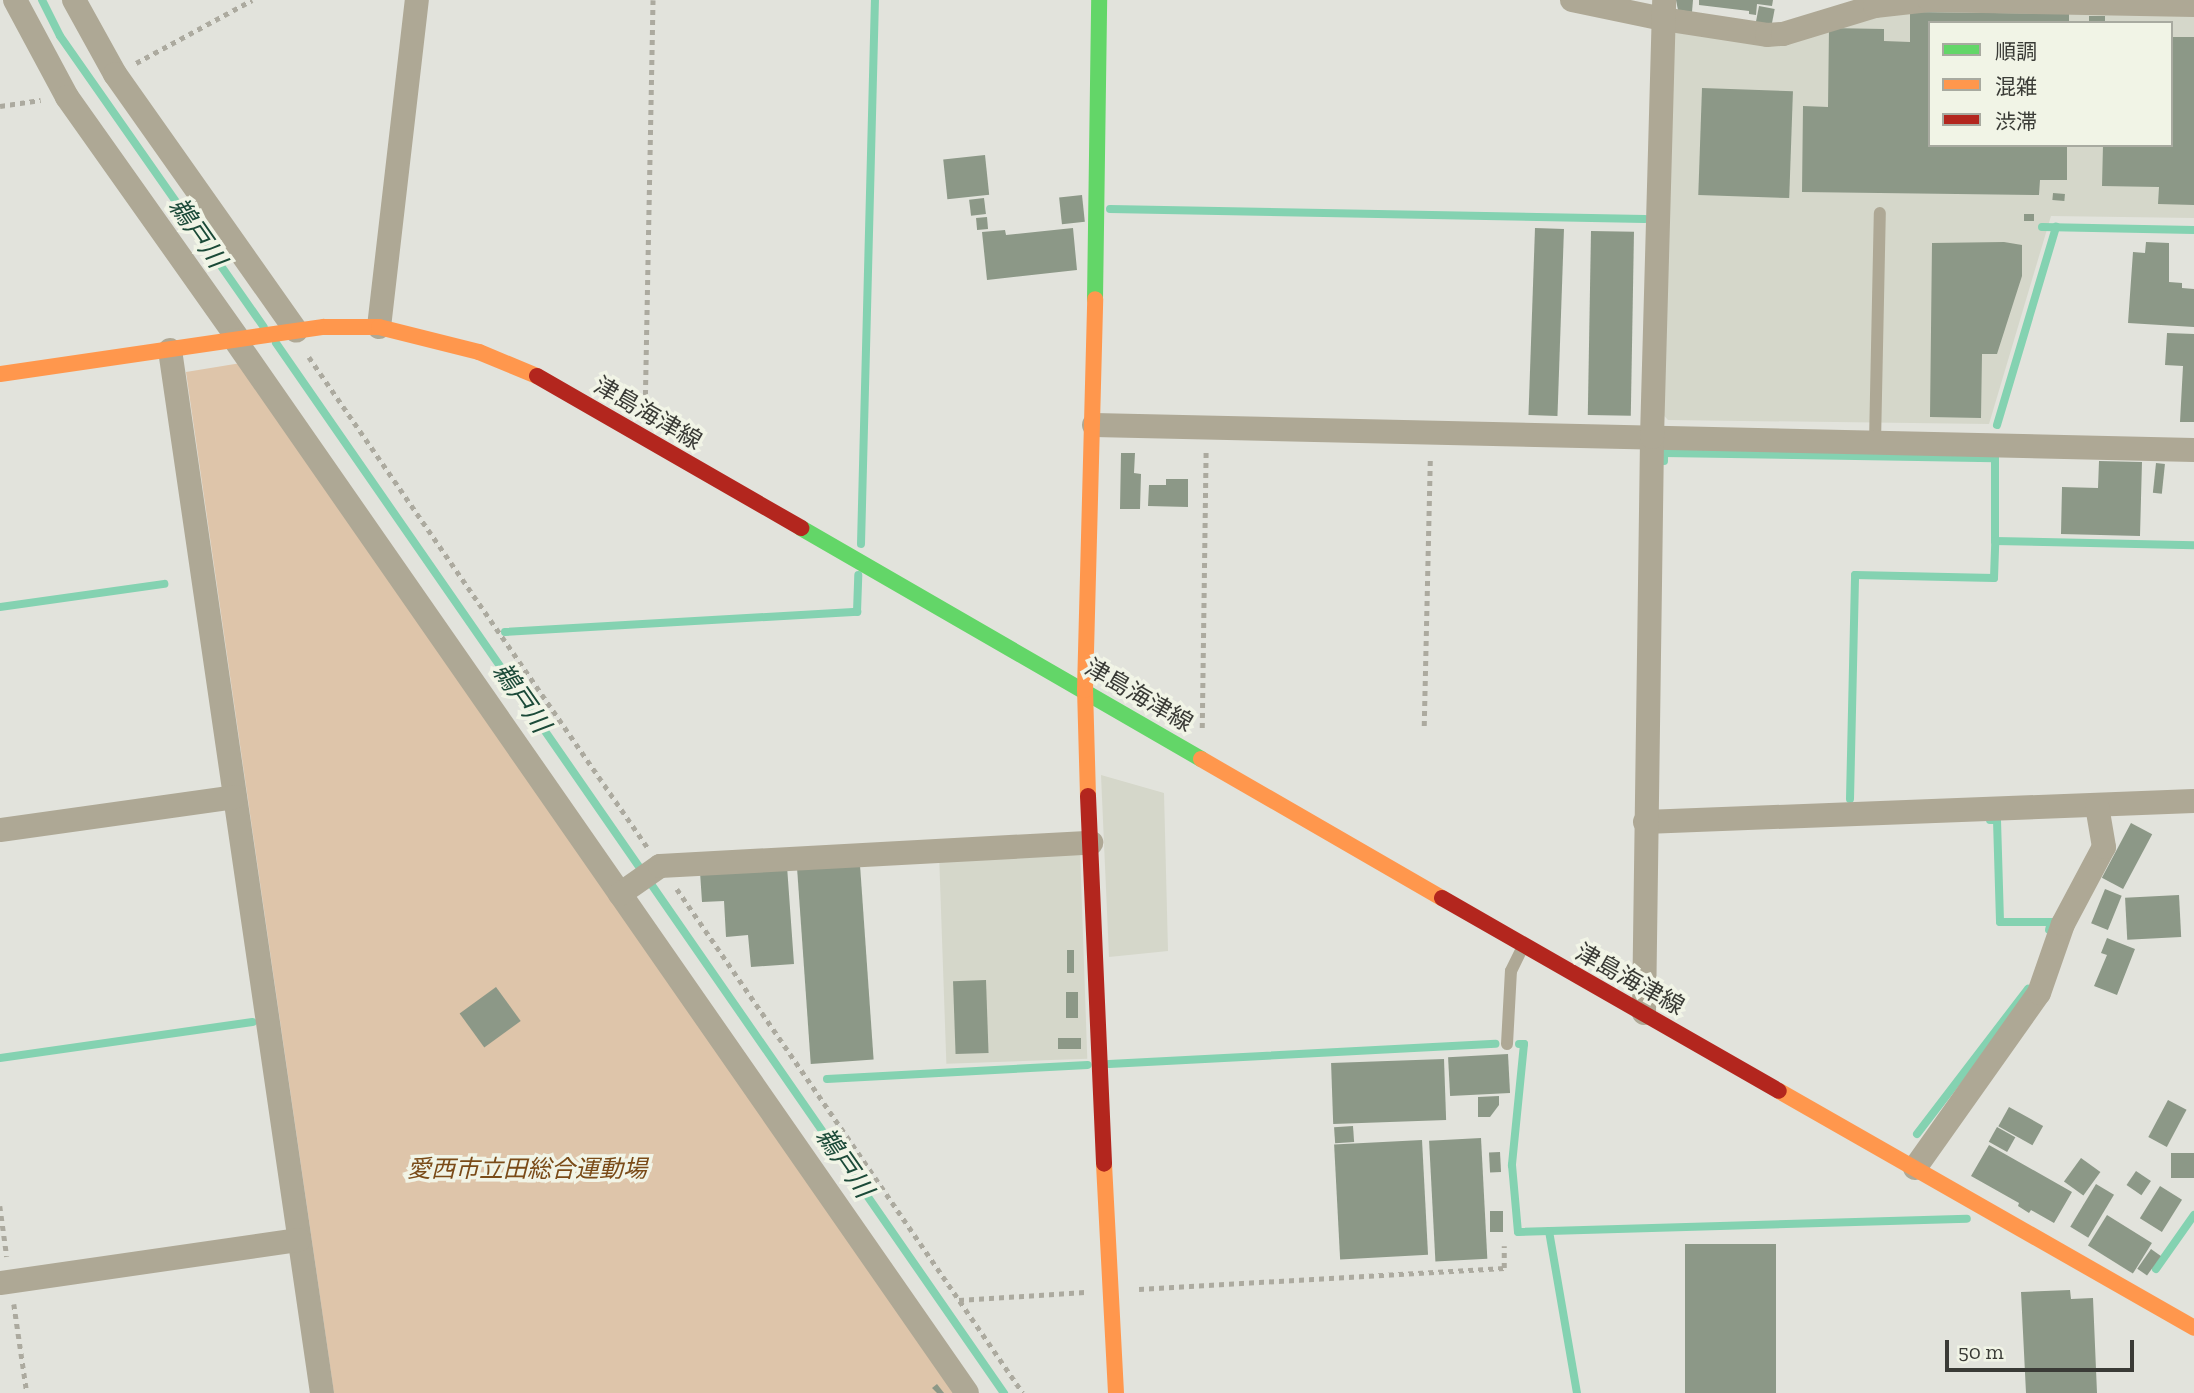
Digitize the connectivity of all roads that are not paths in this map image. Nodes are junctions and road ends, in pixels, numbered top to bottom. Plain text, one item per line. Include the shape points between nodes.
1 (15, 0) edge
2 (74, 0) edge
3 (417, 0) edge
4 (1099, 0) edge
5 (1572, 0) edge
6 (2194, 5) edge
7 (1663, 10) edge
8 (1880, 213) dead end
9 (379, 327) junction
10 (293, 331) junction
11 (240, 340) junction
12 (170, 350) junction
13 (0, 374) edge
14 (1094, 425) junction
15 (1652, 437) junction
16 (1875, 443) junction
17 (2194, 450) edge
18 (1086, 690) junction
19 (234, 797) junction
20 (2194, 801) edge
21 (2097, 806) junction
22 (1645, 822) junction
23 (0, 830) edge
24 (1091, 843) junction
25 (624, 891) junction
26 (1523, 946) junction
27 (1644, 1013) junction
28 (1507, 1044) dead end
29 (1915, 1168) junction
30 (299, 1240) junction
31 (0, 1283) edge
32 (2194, 1328) edge
33 (321, 1393) edge
34 (967, 1393) edge
35 (1116, 1393) edge

1 - 11 street via 67,97
2 - 10 street via 115,74
3 - 9 street
4 - 14 main road
5 - 7 street
6 - 7 street via 1929,0 1875,6 1767,35
7 - 15 street
8 - 16 lane
9 - 10 main road, 津島海津線
9 - 18 main road, 津島海津線 via 479,352 539,377
10 - 11 main road, 津島海津線
11 - 12 main road, 津島海津線
11 - 25 street
12 - 13 main road, 津島海津線
12 - 19 street
14 - 15 street
14 - 18 main road
15 - 16 street
15 - 22 street
16 - 17 street
18 - 24 main road
18 - 26 main road, 津島海津線
19 - 23 street
19 - 30 street
20 - 21 street
21 - 22 street
21 - 29 street via 2104,847 2063,924 2039,993
22 - 27 street
24 - 25 street via 660,866
24 - 35 main road
25 - 34 street
26 - 27 main road, 津島海津線
26 - 28 lane via 1511,971
27 - 29 main road, 津島海津線
29 - 32 main road, 津島海津線
30 - 31 street
30 - 33 street

